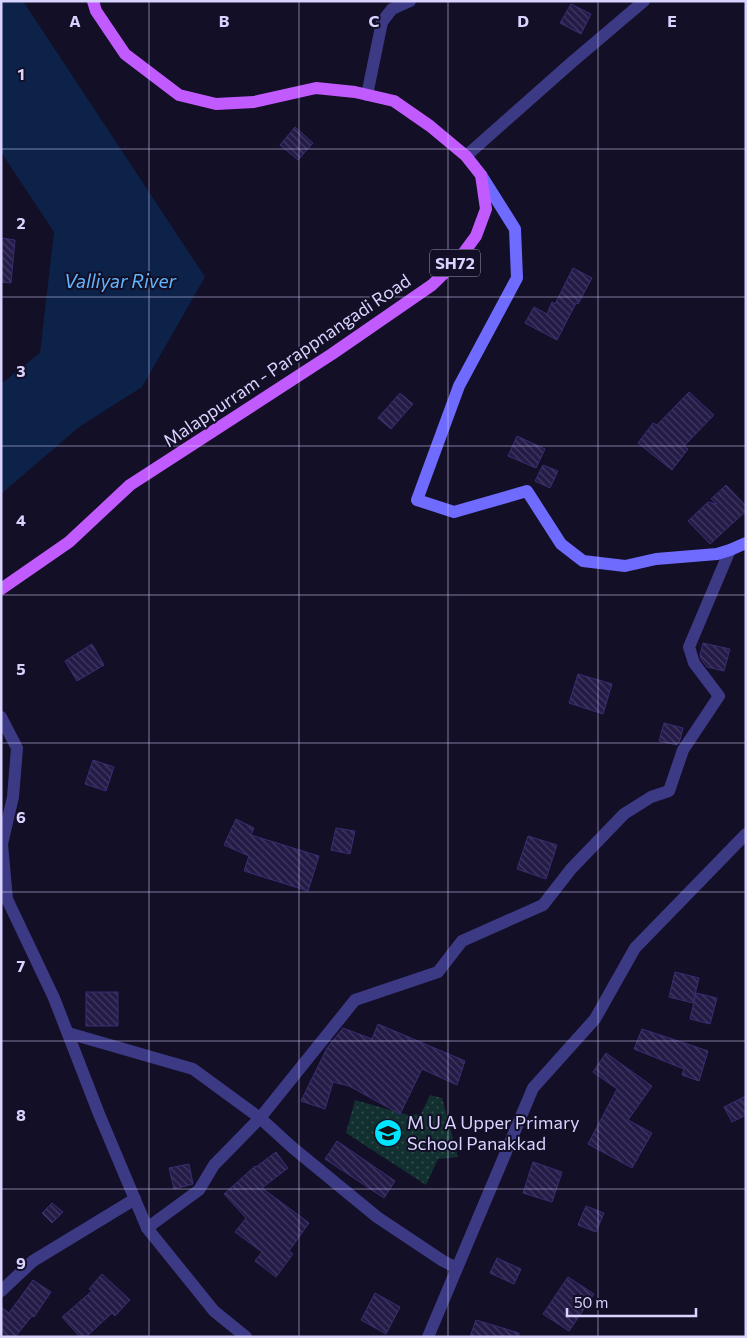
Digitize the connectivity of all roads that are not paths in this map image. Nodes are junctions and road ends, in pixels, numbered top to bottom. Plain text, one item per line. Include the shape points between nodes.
1 (93, 1) edge
2 (410, 1) edge
3 (644, 1) edge
4 (367, 95) junction
5 (466, 156) junction
6 (482, 175) junction
7 (746, 543) edge
8 (730, 550) junction
9 (1, 589) edge
10 (1, 716) edge
11 (746, 834) edge
12 (68, 1033) junction
13 (260, 1118) junction
14 (135, 1199) junction
15 (147, 1228) junction
16 (457, 1268) junction
17 (1, 1290) edge
18 (246, 1337) edge
19 (428, 1337) edge

1 - 4 main road via 96,11 125,54 179,95 216,104 254,102 316,88
2 - 4 street via 392,9 382,22
3 - 5 street
4 - 5 main road via 394,101
5 - 6 main road
6 - 8 main road via 515,229 517,278 459,386 416,500 454,512 527,491 561,544 583,561 625,566
6 - 9 main road, Malappurram - Parappnangadi Road / SH72 via 486,209 476,236 459,259 432,285 130,485 69,542
7 - 8 main road
8 - 13 street via 689,647 694,663 719,696 683,750 669,791 651,797 624,814 571,869 544,905 462,941 438,972 355,1000
10 - 12 street via 17,748 12,797 2,844 7,898
11 - 16 street via 635,948 595,1019 533,1088
12 - 13 street via 193,1069
12 - 14 street
13 - 15 street via 214,1165 200,1190
13 - 16 street via 377,1217
14 - 15 street
14 - 17 street via 33,1261
15 - 18 street via 214,1311
16 - 19 street

